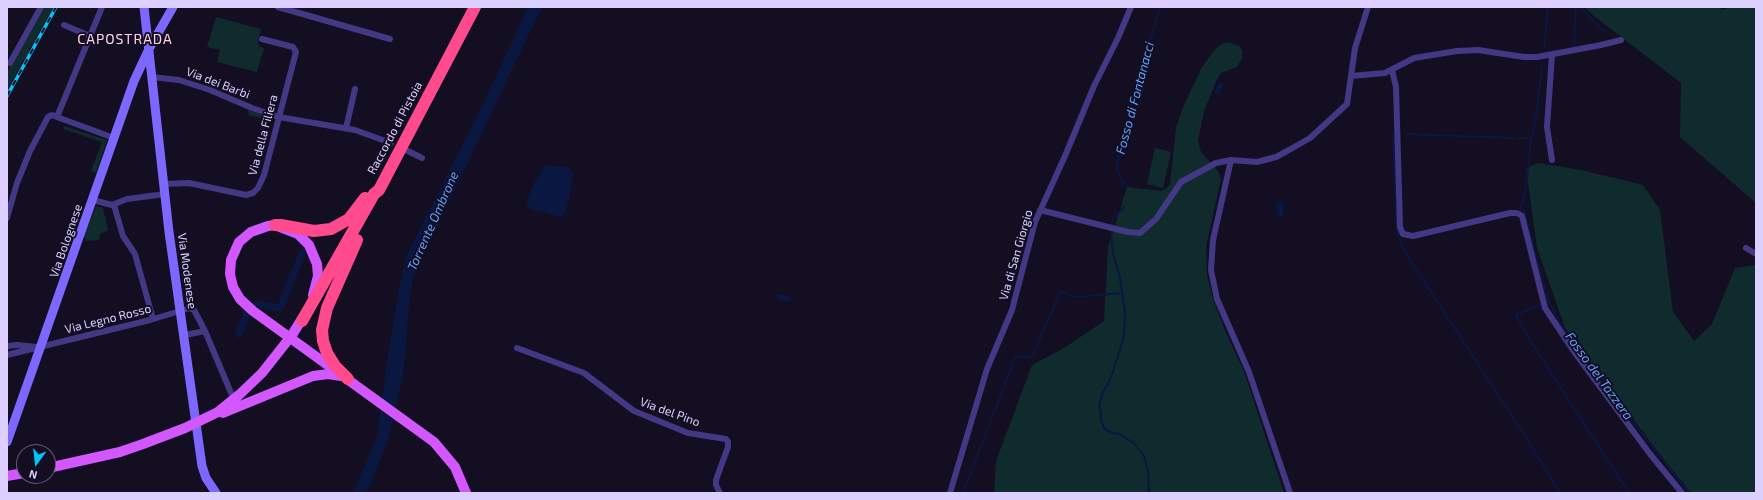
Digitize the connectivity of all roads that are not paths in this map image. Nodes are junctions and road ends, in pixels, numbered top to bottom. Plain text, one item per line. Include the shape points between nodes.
1 (41, 7) edge
2 (102, 7) edge
3 (144, 7) edge
4 (173, 7) edge
5 (278, 7) edge
6 (467, 7) edge
7 (475, 7) edge
8 (1131, 7) edge
9 (1368, 7) edge
10 (64, 25) dead end
11 (147, 26) junction
12 (161, 28) junction
13 (90, 36) junction
14 (262, 39) dead end
15 (390, 39) dead end
16 (1621, 40) dead end
17 (149, 48) junction
18 (1552, 55) junction
19 (10, 63) dead end
20 (1392, 70) junction
21 (137, 74) junction
22 (1352, 76) junction
23 (152, 77) junction
24 (355, 89) dead end
25 (57, 117) junction
26 (279, 117) junction
27 (346, 128) junction
28 (114, 138) junction
29 (391, 143) dead end
30 (404, 149) dead end
31 (422, 158) dead end
32 (1231, 160) junction
33 (1552, 160) dead end
34 (165, 189) junction
35 (374, 191) junction
36 (93, 200) junction
37 (114, 205) junction
38 (1040, 210) junction
39 (7, 218) edge
40 (275, 225) junction
41 (1746, 248) dead end
42 (1756, 254) edge
43 (180, 310) junction
44 (153, 319) junction
45 (302, 321) junction
46 (205, 331) junction
47 (185, 336) junction
48 (7, 346) edge
49 (40, 348) junction
50 (517, 348) dead end
51 (7, 355) edge
52 (348, 379) junction
53 (231, 393) dead end
54 (203, 420) junction
55 (7, 442) edge
56 (56, 466) edge
57 (216, 493) edge
58 (466, 493) edge
59 (720, 493) edge
60 (950, 493) edge
61 (1290, 493) edge
62 (1682, 493) edge

1 - 19 street
2 - 13 street
3 - 11 main road, Via Modenese
4 - 12 main road, Via Bolognese
5 - 15 street
6 - 35 highway, Raccordo di Pistoia
7 - 35 highway, Raccordo di Pistoia
8 - 38 street, Via di San Giorgio
9 - 22 street via 1355,48
10 - 13 street
11 - 12 main road
11 - 17 main road, Via Modenese
12 - 17 main road, Via Bolognese
13 - 25 street
14 - 26 street, Via della Filiera via 296,50
16 - 18 street
17 - 21 main road, Via Bolognese
17 - 23 main road, Via Modenese
18 - 20 street via 1530,58 1463,50 1417,57
18 - 33 street via 1547,127
20 - 22 street via 1379,74
20 - 62 street via 1396,87 1400,227 1403,234 1413,236 1507,213 1514,212 1520,215 1525,223 1544,303 1575,353
21 - 23 main road via 145,73
21 - 28 main road, Via Bolognese
22 - 32 street via 1347,104 1310,138 1265,161 1249,163
23 - 26 street, Via dei Barbi via 178,80
23 - 34 main road, Via Modenese
24 - 27 street
25 - 28 street
25 - 39 street via 48,117 30,151
26 - 27 street, Via dei Barbi
26 - 34 street, Via della Filiera via 262,181 253,193 239,194 186,183
27 - 29 street, Via dei Barbi
28 - 36 main road, Via Bolognese
30 - 31 street
32 - 38 street via 1216,163 1181,182 1156,219 1140,233
32 - 61 street via 1212,240 1211,270 1217,299 1249,372
34 - 37 street, Via della Filiera via 126,199
34 - 43 main road, Via Modenese
35 - 40 highway via 349,218 331,229 314,231
35 - 45 highway, Raccordo di Pistoia
35 - 52 highway via 322,324 327,353
36 - 37 street
36 - 49 main road, Via Bolognese
37 - 44 street via 124,239 135,254
38 - 60 street, Via di San Giorgio via 1032,228 1010,319 987,369
40 - 45 main road via 302,237 315,257 317,281
40 - 52 main road via 251,232 236,246 230,268 231,281 236,293 246,306
41 - 42 street
43 - 44 street, Via Legno Rosso
43 - 46 street via 194,309
43 - 47 main road, Via Modenese
44 - 49 street, Via Legno Rosso
45 - 54 main road, Raccordo di Pistoia via 271,362 247,388 222,409
46 - 47 street
46 - 53 street
47 - 57 main road, Via Modenese via 203,470
48 - 49 street
49 - 51 street, Via Legno Rosso
49 - 55 main road, Via Bolognese
50 - 59 street, Via del Pino via 584,373 634,411 688,432 726,439 728,447 716,480
52 - 54 main road via 335,374 310,377
52 - 58 main road via 434,442 447,456
54 - 56 main road, Raccordo di Pistoia via 120,452

